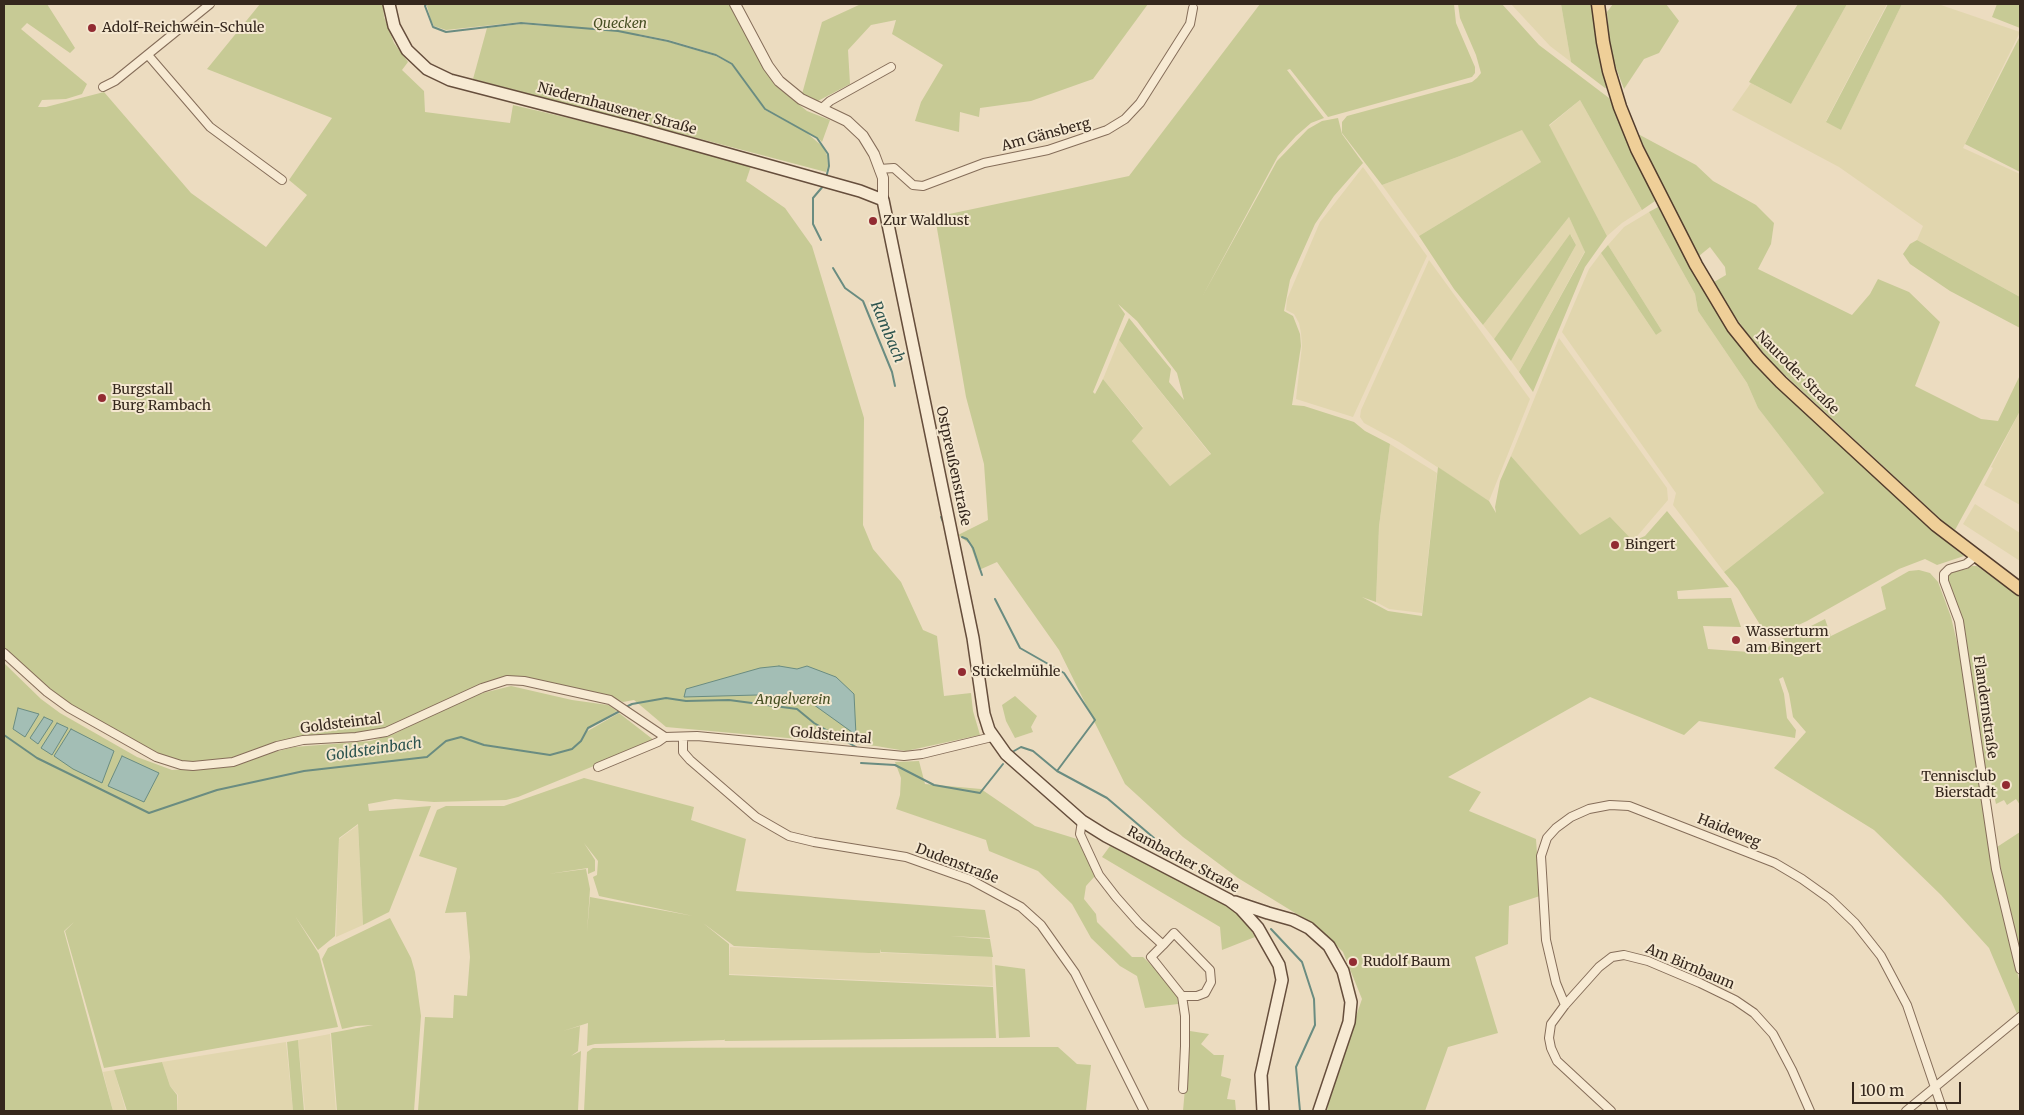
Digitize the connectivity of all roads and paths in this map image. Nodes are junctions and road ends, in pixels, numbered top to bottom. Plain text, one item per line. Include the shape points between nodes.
1 (210, 4) edge
2 (389, 4) edge
3 (735, 4) edge
4 (1598, 4) edge
5 (1193, 8) dead end
6 (148, 55) junction
7 (891, 67) dead end
8 (103, 87) dead end
9 (821, 109) junction
10 (879, 169) junction
11 (282, 180) dead end
12 (879, 198) junction
13 (1976, 556) junction
14 (2020, 589) edge
15 (4, 653) edge
16 (683, 736) junction
17 (665, 737) junction
18 (992, 737) junction
19 (598, 767) dead end
20 (1082, 821) junction
21 (1229, 900) junction
22 (1268, 914) junction
23 (1258, 928) junction
24 (1163, 945) junction
25 (2020, 969) edge
26 (1182, 996) junction
27 (1565, 1005) junction
28 (2020, 1017) edge
29 (1935, 1087) junction
30 (1184, 1089) dead end
31 (1144, 1111) edge
32 (1263, 1111) edge
33 (1319, 1111) edge
34 (1612, 1111) edge
35 (1810, 1111) edge
36 (1906, 1111) edge
37 (1943, 1111) edge

1 - 6 street
2 - 12 main road, Niedernhausener Straße via 394,26 407,50 427,69 450,80 635,128
3 - 9 street, Ostpreußenstraße via 778,81 801,100
4 - 13 main road, Nauroder Straße via 1615,93 1637,149 1710,290 1745,344 1781,382 1919,510
5 - 10 street, Am Gänsberg via 1190,24 1140,103 1107,130 1048,150 984,163 923,186 913,185 894,168
6 - 8 street
6 - 11 street via 210,127
7 - 9 street
9 - 10 street, Ostpreußenstraße via 840,117 857,130 871,148
10 - 12 street, Ostpreußenstraße via 883,183
12 - 18 main road, Ostpreußenstraße via 974,638 984,714
13 - 14 main road, Nauroder Straße
13 - 25 street, Flandernstraße via 1966,564 1949,569 1944,574 1944,582 1960,630 1996,869
15 - 17 street, Goldsteintal via 46,692 69,708 156,757 182,765 232,762 303,740 386,732 482,688 507,680 601,697 619,704
16 - 17 street, Goldsteintal
16 - 18 street, Goldsteintal via 904,756
16 - 31 street, Dudenstraße via 683,752 690,760 756,817 789,836 906,857 971,880 1021,907 1041,925 1075,972
17 - 19 street, Goldsteintal
18 - 20 main road, Rambacher Straße via 1012,760
20 - 21 main road, Rambacher Straße
20 - 24 street via 1080,834 1099,876 1139,923
21 - 22 main road
21 - 23 main road, Rambacher Straße
22 - 23 main road
22 - 33 main road via 1293,920 1316,933 1334,954 1347,980 1349,1022
23 - 32 main road, Rambacher Straße via 1279,965 1282,980 1261,1075
24 - 26 street via 1151,957
24 - 26 street via 1174,933 1210,970 1211,982 1205,993
26 - 30 street
27 - 29 street, Haideweg via 1556,984 1546,940 1541,856 1546,838 1571,817 1589,809 1629,806 1775,863 1830,899 1856,923 1894,979 1907,1005
27 - 34 street, Am Birnbaum via 1551,1024 1551,1048 1557,1061
27 - 35 street, Am Birnbaum via 1599,967 1612,957 1624,955 1648,961 1700,983 1754,1013 1773,1034
28 - 29 street
29 - 36 street
29 - 37 street, Haideweg

